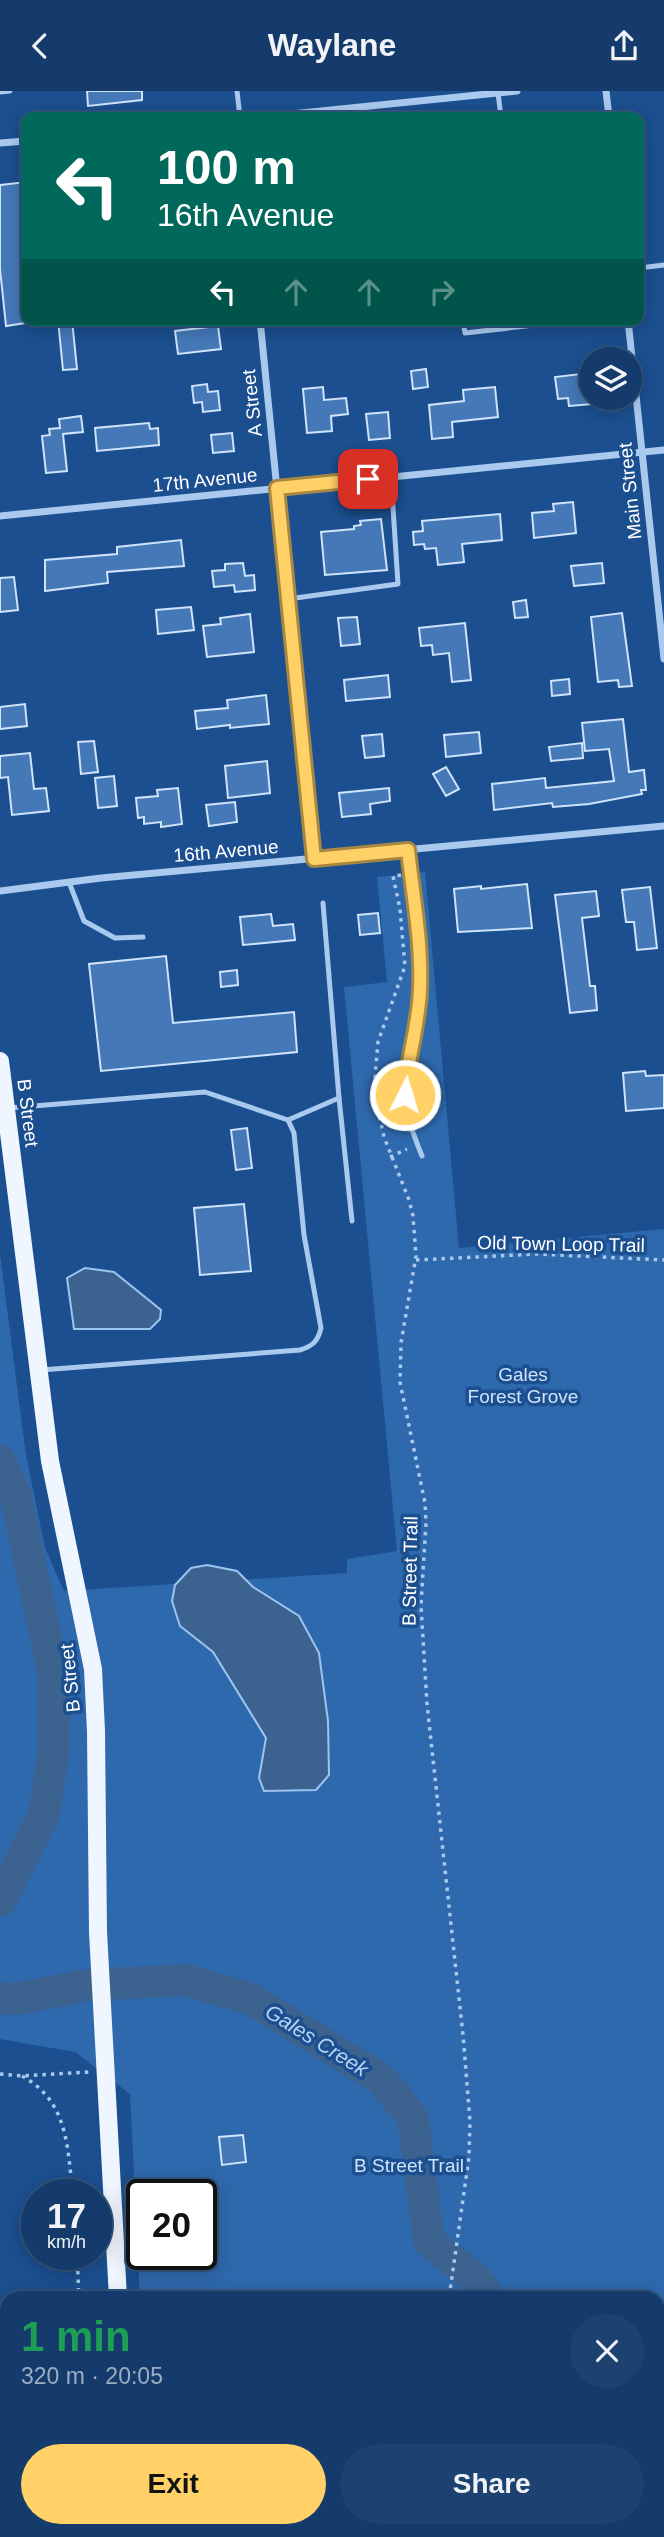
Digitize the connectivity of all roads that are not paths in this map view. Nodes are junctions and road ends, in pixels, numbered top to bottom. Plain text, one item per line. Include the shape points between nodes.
1 (10, 91) edge
2 (237, 91) edge
3 (517, 91) edge
4 (606, 91) edge
5 (0, 92) edge
6 (498, 93) junction
7 (465, 94) edge
8 (239, 112) edge
9 (306, 112) edge
10 (500, 112) edge
11 (608, 112) edge
12 (21, 141) edge
13 (0, 143) edge
14 (664, 265) edge
15 (644, 267) edge
16 (261, 326) edge
17 (464, 326) edge
18 (527, 326) edge
19 (629, 326) edge
20 (510, 328) joint
21 (664, 450) edge
22 (642, 452) junction
23 (391, 477) junction
24 (277, 488) junction
25 (0, 516) edge
26 (288, 599) junction
27 (664, 659) edge
28 (664, 826) edge
29 (408, 850) junction
30 (314, 859) junction
31 (69, 882) junction
32 (0, 891) edge
33 (323, 903) dead end
34 (144, 937) dead end
35 (0, 1061) edge
36 (339, 1098) junction
37 (6, 1108) junction
38 (288, 1120) junction
39 (422, 1156) dead end
40 (352, 1221) dead end
41 (38, 1370) junction
42 (118, 2291) edge

1 - 5 lane
2 - 8 lane
3 - 6 street
4 - 11 street
6 - 7 street
6 - 10 lane
7 - 9 street
12 - 13 street
14 - 15 lane
16 - 24 street, A Street
17 - 20 lane via 465,333
18 - 20 lane
19 - 22 street, Main Street
21 - 22 street, 17th Avenue
22 - 23 street, 17th Avenue
22 - 27 street, Main Street
23 - 24 street, 17th Avenue
23 - 26 lane via 398,584
24 - 25 street, 17th Avenue
24 - 26 street, A Street
26 - 30 street, A Street
28 - 29 street, 16th Avenue
29 - 30 street, 16th Avenue
29 - 39 lane via 421,985 405,1095
30 - 31 street, 16th Avenue
31 - 32 street, 16th Avenue
31 - 34 lane via 85,921 115,938
33 - 36 lane
35 - 37 main road, B Street
36 - 38 lane
36 - 40 lane
37 - 38 lane via 205,1092
37 - 41 main road, B Street
38 - 41 lane via 294,1133 304,1235 321,1328 312,1346
41 - 42 main road, B Street via 57,1501 93,1669 98,1932

